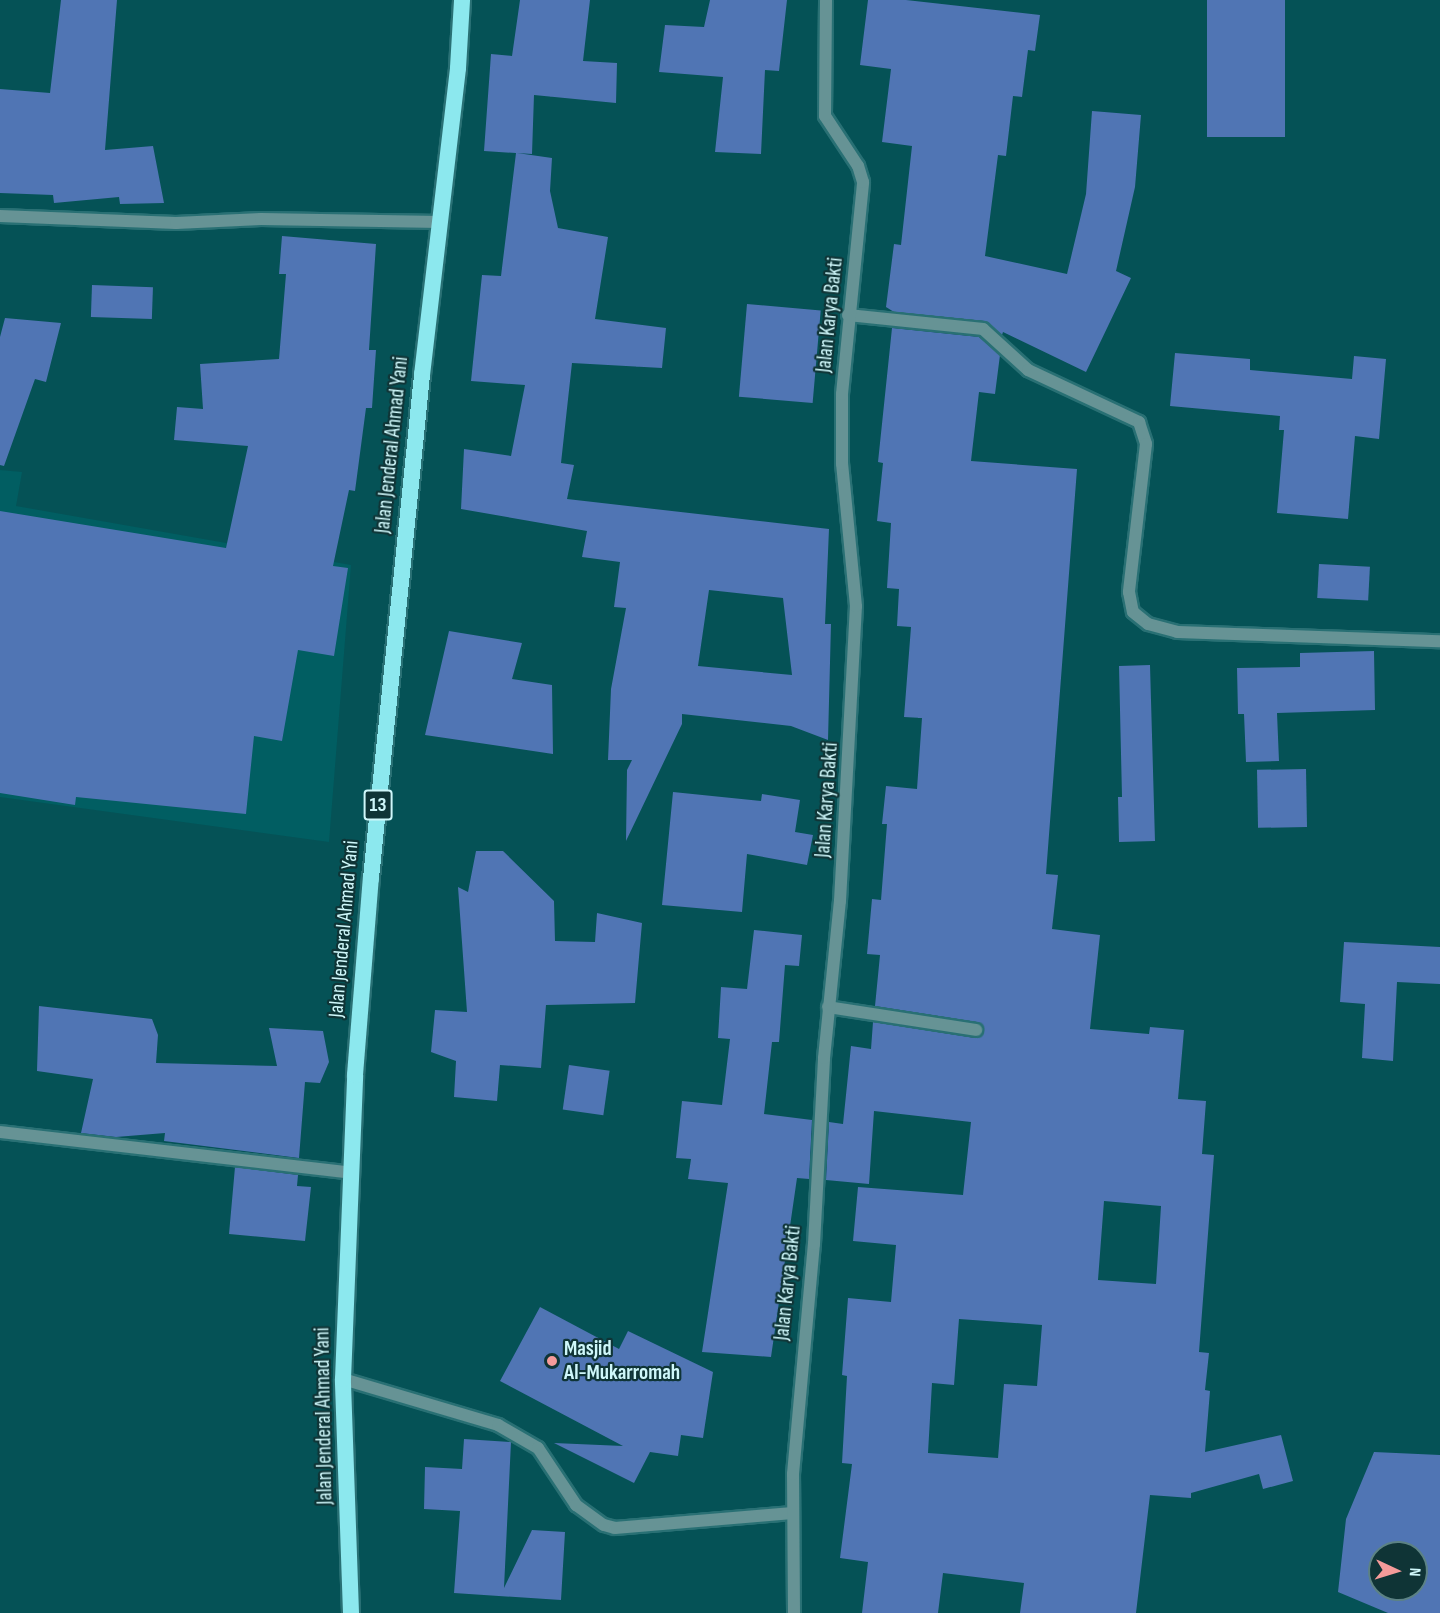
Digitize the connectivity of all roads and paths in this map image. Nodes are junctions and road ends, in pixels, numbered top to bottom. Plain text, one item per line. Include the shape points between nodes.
1 (462, 0) edge
2 (826, 0) edge
3 (0, 216) edge
4 (440, 222) junction
5 (848, 315) junction
6 (1440, 641) edge
7 (828, 1007) junction
8 (976, 1030) dead end
9 (0, 1131) edge
10 (348, 1172) junction
11 (343, 1379) junction
12 (792, 1513) junction
13 (351, 1613) edge
14 (794, 1613) edge

1 - 4 highway, Jalan Jenderal Ahmad Yani / 13
2 - 5 street, Jalan Karya Bakti via 825,116 858,166 863,182
3 - 4 street via 176,223 261,219
4 - 10 highway, Jalan Jenderal Ahmad Yani / 13 via 371,878
5 - 6 street via 983,329 1028,370 1138,422 1146,444 1129,591 1133,612 1148,624 1177,632
5 - 7 street, Jalan Karya Bakti via 842,464 856,606 842,867
7 - 8 street
7 - 12 street, Jalan Karya Bakti
9 - 10 street
10 - 11 highway, Jalan Jenderal Ahmad Yani / 13
11 - 12 street via 498,1425 538,1448 576,1505 604,1525 615,1528
11 - 13 highway, Jalan Jenderal Ahmad Yani / 13
12 - 14 street, Jalan Karya Bakti

